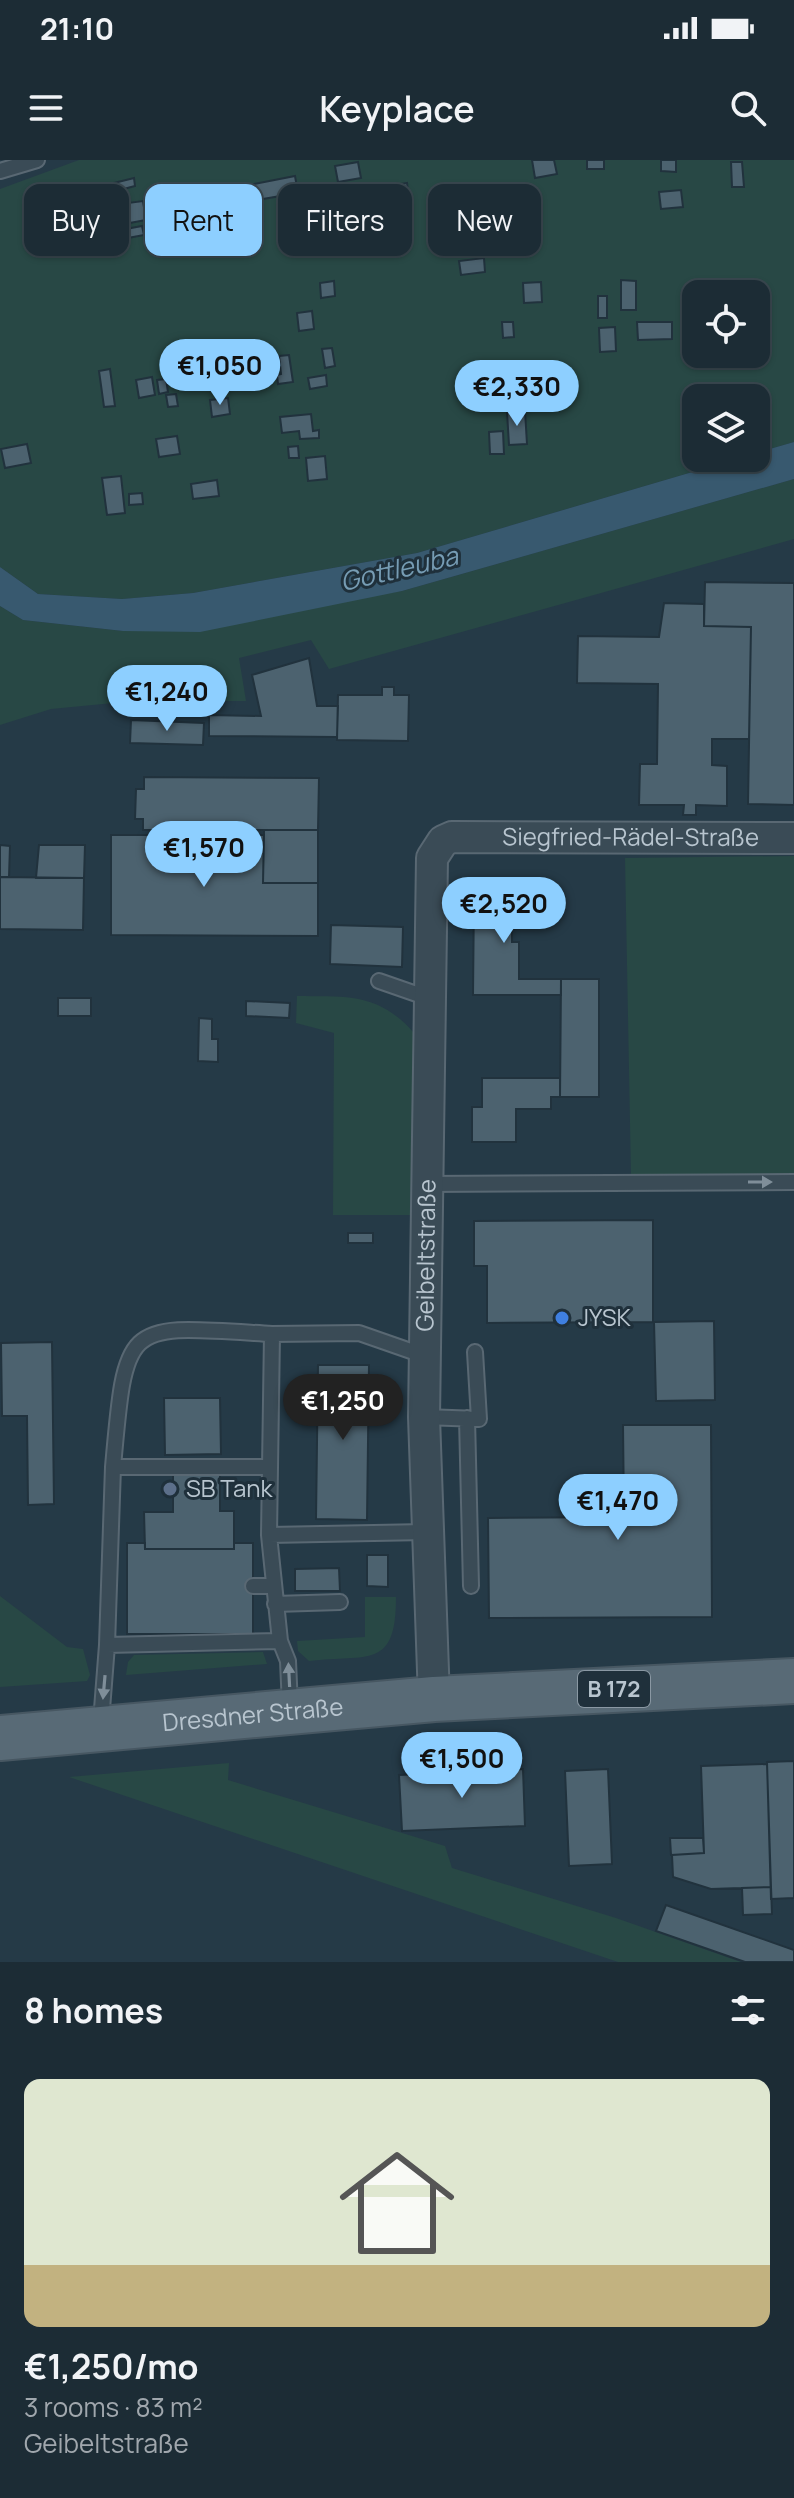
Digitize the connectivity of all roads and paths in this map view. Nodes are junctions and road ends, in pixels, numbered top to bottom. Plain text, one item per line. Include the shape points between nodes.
1 (37, 160) edge
2 (0, 171) edge
3 (468, 836) joint
4 (794, 838) edge
5 (379, 981) dead end
6 (428, 998) junction
7 (794, 1182) edge
8 (426, 1184) junction
9 (272, 1334) junction
10 (475, 1352) dead end
11 (425, 1356) junction
12 (424, 1417) junction
13 (467, 1418) junction
14 (113, 1467) junction
15 (270, 1467) junction
16 (426, 1532) junction
17 (269, 1535) junction
18 (109, 1586) junction
19 (127, 1586) dead end
20 (253, 1586) dead end
21 (272, 1586) junction
22 (471, 1586) dead end
23 (340, 1602) dead end
24 (275, 1604) junction
25 (280, 1641) junction
26 (107, 1645) junction
27 (794, 1681) edge
28 (434, 1699) junction
29 (291, 1710) junction
30 (101, 1729) junction
31 (0, 1738) edge

1 - 2 lane
3 - 4 street, Siegfried-Rädel-Straße
3 - 6 street, Geibeltstraße via 443,841 432,858
5 - 6 lane
6 - 8 street, Geibeltstraße
8 -> 7 lane
8 - 11 street, Geibeltstraße
9 - 11 lane via 359,1333
9 - 14 lane via 176,1328 155,1332 132,1348 120,1380
9 - 15 lane
10 - 13 lane via 479,1419
11 - 12 street, Geibeltstraße
12 - 13 lane
12 - 16 street, Geibeltstraße
13 - 22 lane
14 - 15 lane
14 - 18 lane
15 - 17 lane
16 - 17 lane
16 - 28 street, Geibeltstraße
17 - 21 lane
18 - 19 lane
18 - 26 lane
20 - 21 lane
21 - 24 lane
23 - 24 lane
24 - 25 lane
25 - 26 lane
29 -> 25 lane via 288,1661
26 -> 30 lane
27 - 28 main road, Dresdner Straße / B 172
28 - 29 main road, Dresdner Straße / B 172
29 - 30 main road, Dresdner Straße / B 172
30 - 31 main road, Dresdner Straße / B 172

